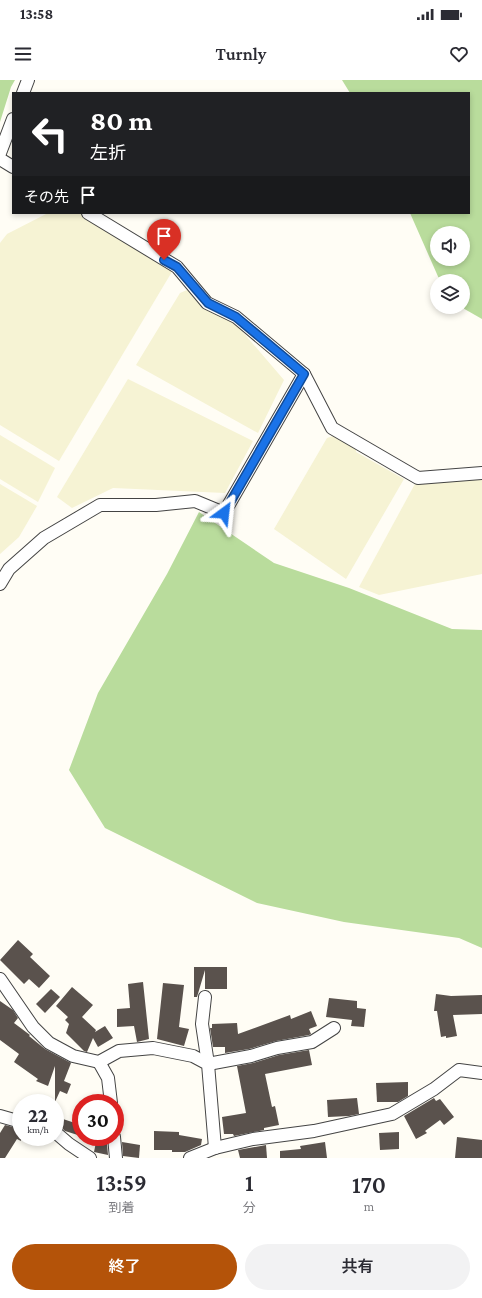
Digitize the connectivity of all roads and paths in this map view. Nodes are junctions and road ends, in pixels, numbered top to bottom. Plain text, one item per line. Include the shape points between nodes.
1 (28, 80) edge
2 (23, 92) edge
3 (12, 121) edge
4 (0, 153) edge
5 (0, 159) edge
6 (12, 166) edge
7 (90, 214) edge
8 (304, 374) junction
9 (482, 473) edge
10 (0, 584) edge
11 (0, 979) edge
12 (205, 997) dead end
13 (334, 1028) dead end
14 (99, 1062) junction
15 (208, 1064) junction
16 (482, 1073) edge
17 (110, 1094) edge
18 (0, 1116) edge
19 (12, 1119) edge
20 (64, 1140) edge
21 (115, 1146) edge
22 (215, 1148) junction
23 (90, 1158) edge
24 (116, 1158) edge
25 (190, 1158) edge

1 - 2 street
3 - 4 street
5 - 6 street
7 - 8 street via 177,267 208,303 236,317
8 - 9 street via 332,428 418,478
8 - 10 street via 224,513 195,501 100,505 44,538 9,569
11 - 14 street via 33,1027 49,1043 73,1056
12 - 15 street via 202,1024
13 - 15 street via 312,1042
14 - 15 street via 119,1051 153,1048 193,1056
14 - 17 street via 108,1078
15 - 22 street
16 - 22 street via 460,1070 392,1114 314,1131 253,1138
18 - 19 street
20 - 23 street
21 - 24 street
22 - 25 street

